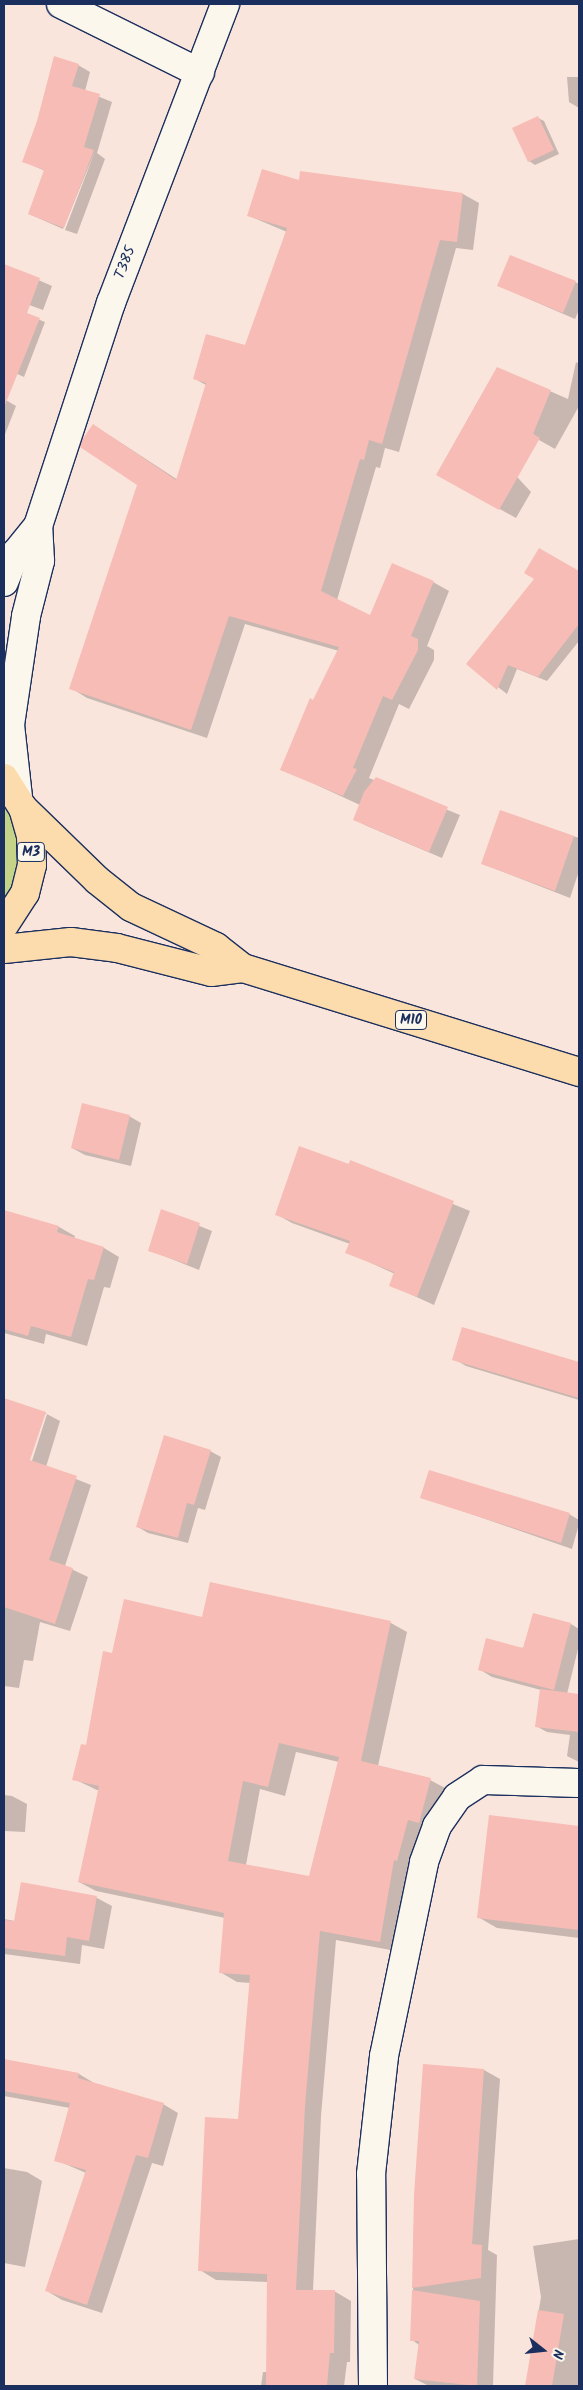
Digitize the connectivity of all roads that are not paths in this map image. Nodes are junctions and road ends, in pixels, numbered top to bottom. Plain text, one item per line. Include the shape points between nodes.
1 (61, 4) edge
2 (225, 4) edge
3 (200, 74) junction
4 (38, 526) junction
5 (4, 582) edge
6 (15, 795) edge
7 (4, 925) edge
8 (4, 949) edge
9 (243, 968) junction
10 (579, 1072) edge
11 (579, 1783) edge
12 (373, 2386) edge

1 - 3 street
2 - 3 street, T385 / T385
3 - 4 street, T385 / T385 via 111,303
4 - 5 street, T385 / T385 via 16,554
4 - 6 street, T385 / T385 via 40,561 26,616 10,725
6 - 7 highway, M3 via 31,836 32,865 25,893
6 - 9 highway, M10 via 97,880 130,907 216,947
8 - 9 highway, M10 via 71,942 117,948 211,972
9 - 10 highway, M10
11 - 12 street via 483,1780 457,1797 437,1826 424,1862 384,2056 372,2174

